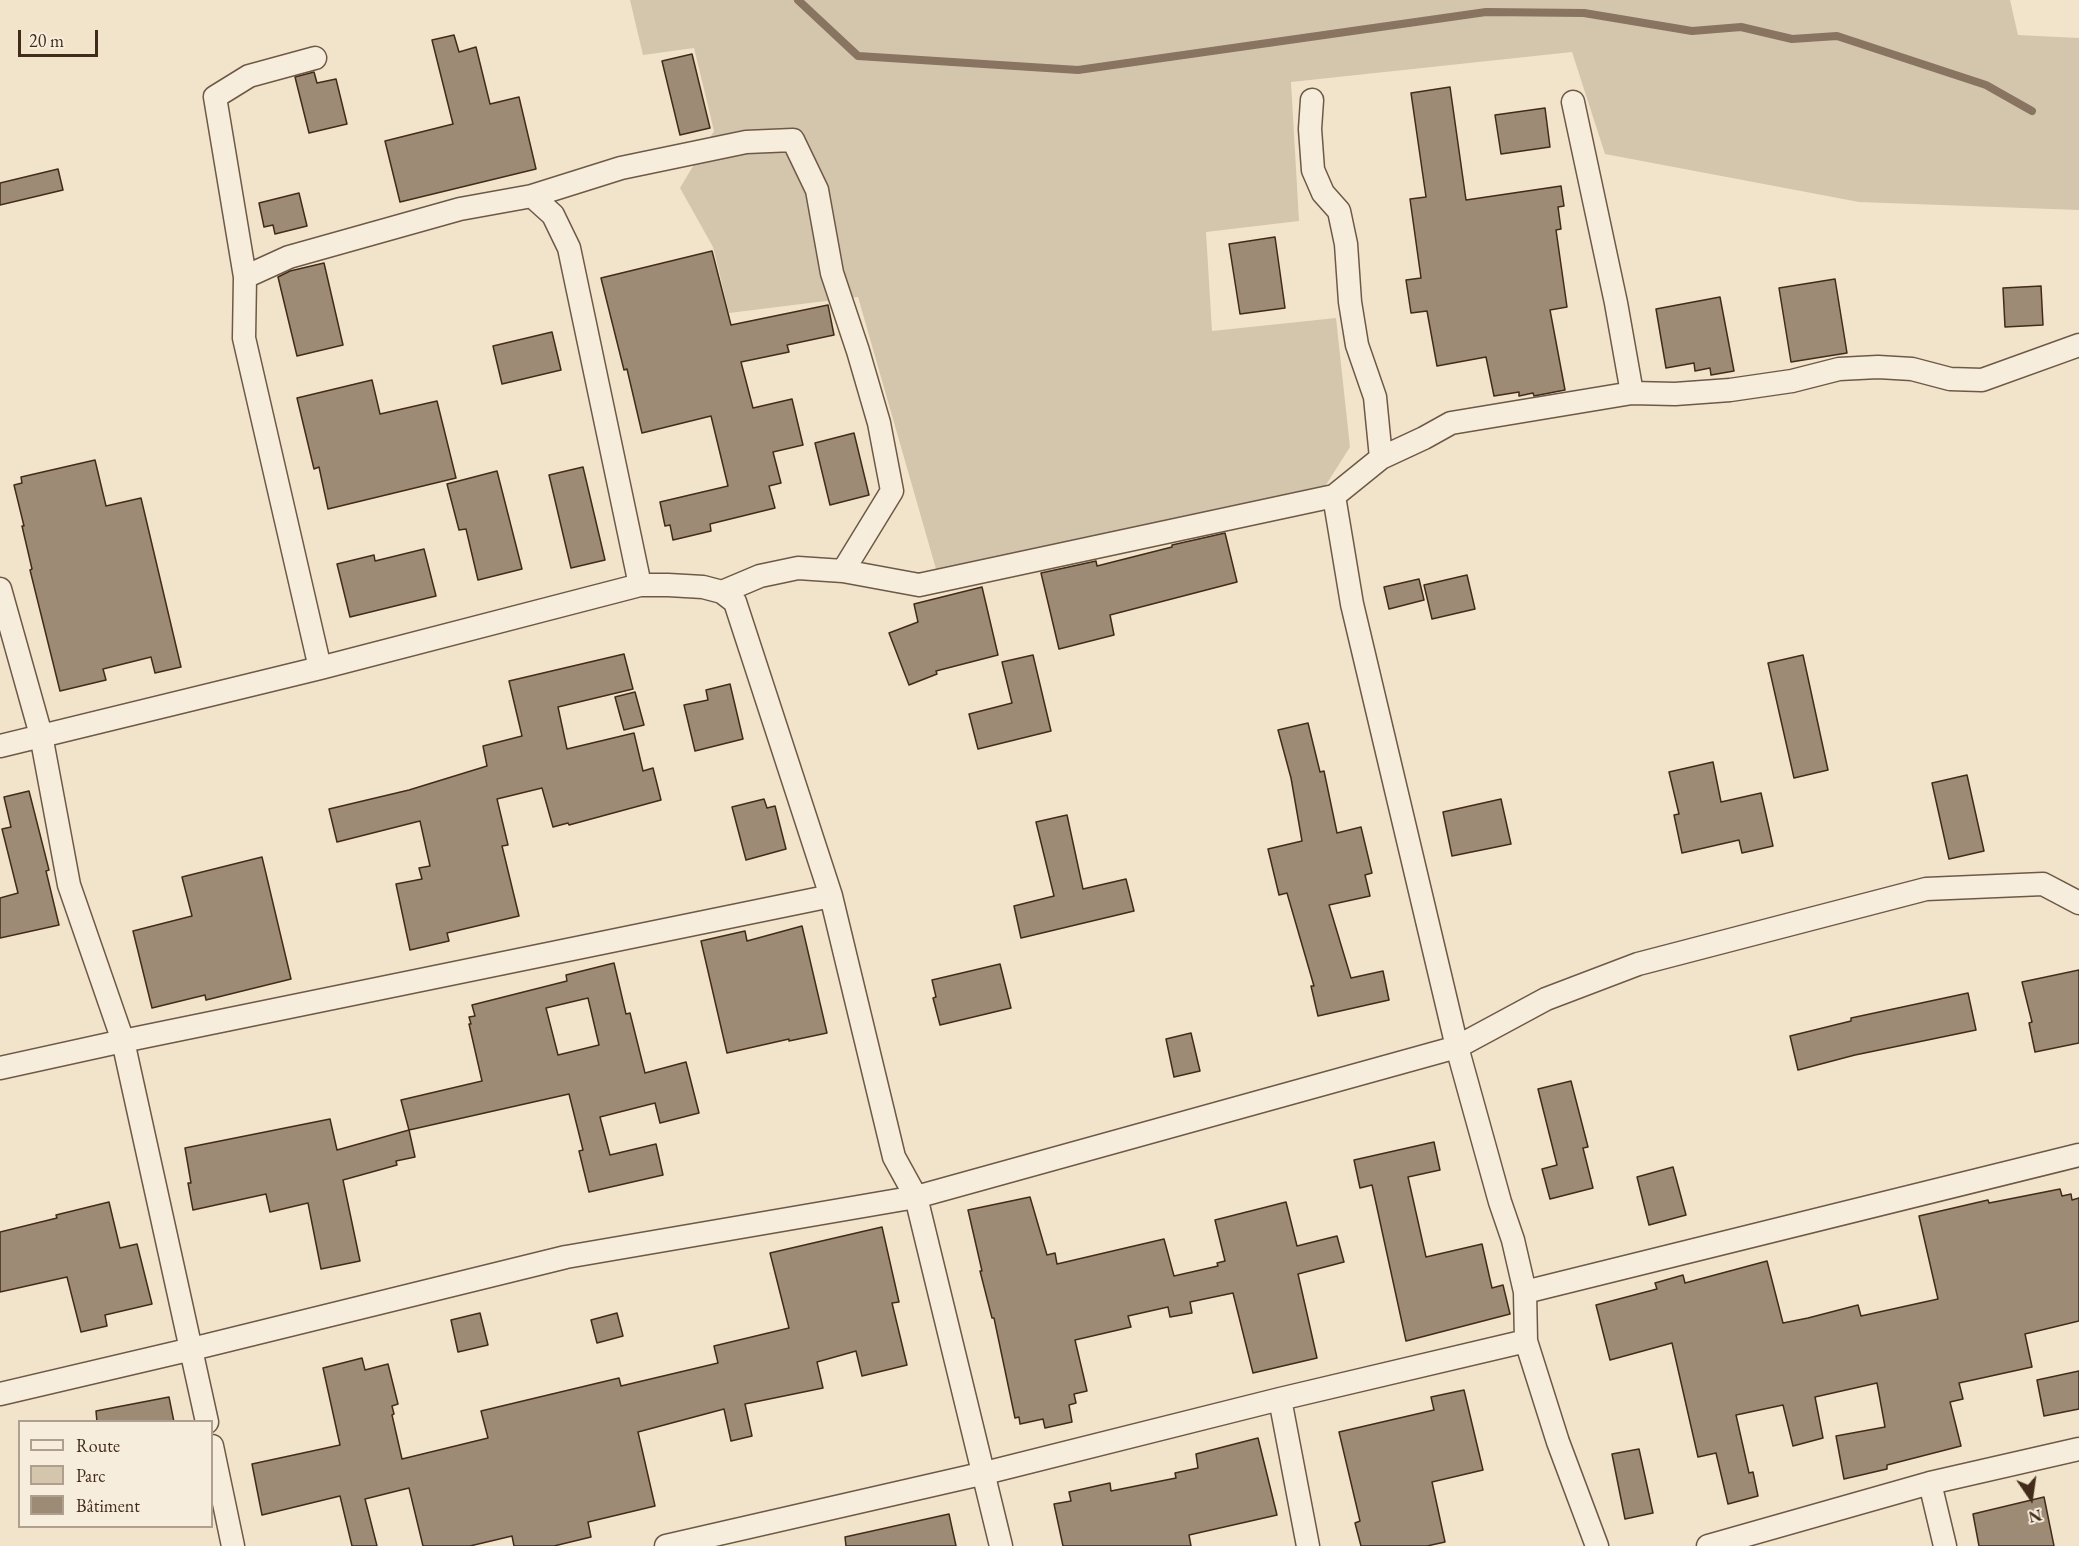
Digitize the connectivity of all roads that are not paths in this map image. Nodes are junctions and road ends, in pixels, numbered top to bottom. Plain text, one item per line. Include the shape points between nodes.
1 (315, 58) dead end
2 (1312, 100) dead end
3 (1573, 102) dead end
4 (532, 196) junction
5 (245, 277) junction
6 (2079, 345) edge
7 (1632, 393) junction
8 (1381, 458) junction
9 (1334, 496) junction
10 (843, 571) junction
11 (640, 585) junction
12 (0, 589) edge
13 (722, 592) junction
14 (320, 668) junction
15 (41, 735) junction
16 (0, 746) edge
17 (831, 896) junction
18 (2079, 903) edge
19 (123, 1041) junction
20 (1457, 1047) junction
21 (0, 1068) edge
22 (2079, 1155) edge
23 (916, 1197) junction
24 (1525, 1292) junction
25 (1526, 1341) junction
26 (192, 1349) junction
27 (0, 1394) edge
28 (1280, 1399) junction
29 (207, 1420) edge
30 (2079, 1449) edge
31 (213, 1451) edge
32 (985, 1473) junction
33 (1930, 1484) junction
34 (671, 1545) edge
35 (233, 1546) edge
36 (1001, 1546) edge
37 (1308, 1546) edge
38 (1596, 1546) edge
39 (1708, 1546) edge
40 (1945, 1546) edge

1 - 5 street via 249,76 215,97
2 - 8 street via 1313,170 1323,193 1339,211 1357,345 1375,397
3 - 7 street
4 - 5 street via 460,209 289,256
4 - 10 street via 621,168 746,142 793,140 817,190 832,273 879,423 892,491
4 - 11 street via 553,215 569,248
5 - 14 street via 244,338
6 - 7 street via 1982,380 1878,367 1839,369 1730,390
7 - 8 street via 1451,423
8 - 9 street
9 - 10 street via 919,585
9 - 20 street via 1352,604
10 - 13 street via 798,568 760,576
11 - 13 street via 703,587
11 - 14 street
12 - 15 street
13 - 17 street via 735,602
14 - 15 street
15 - 16 street
15 - 19 street via 69,885
17 - 19 street
17 - 23 street via 894,1157
18 - 20 street via 2043,884 1926,889 1638,964 1546,999
19 - 21 street
19 - 26 street
20 - 23 street
20 - 24 street
22 - 24 street
23 - 26 street via 566,1257
23 - 32 street
24 - 25 street
25 - 28 street
25 - 38 street
26 - 27 street
26 - 29 street
28 - 32 street
28 - 37 street
30 - 33 street
31 - 35 street
32 - 34 street
32 - 36 street
33 - 39 street
33 - 40 street

